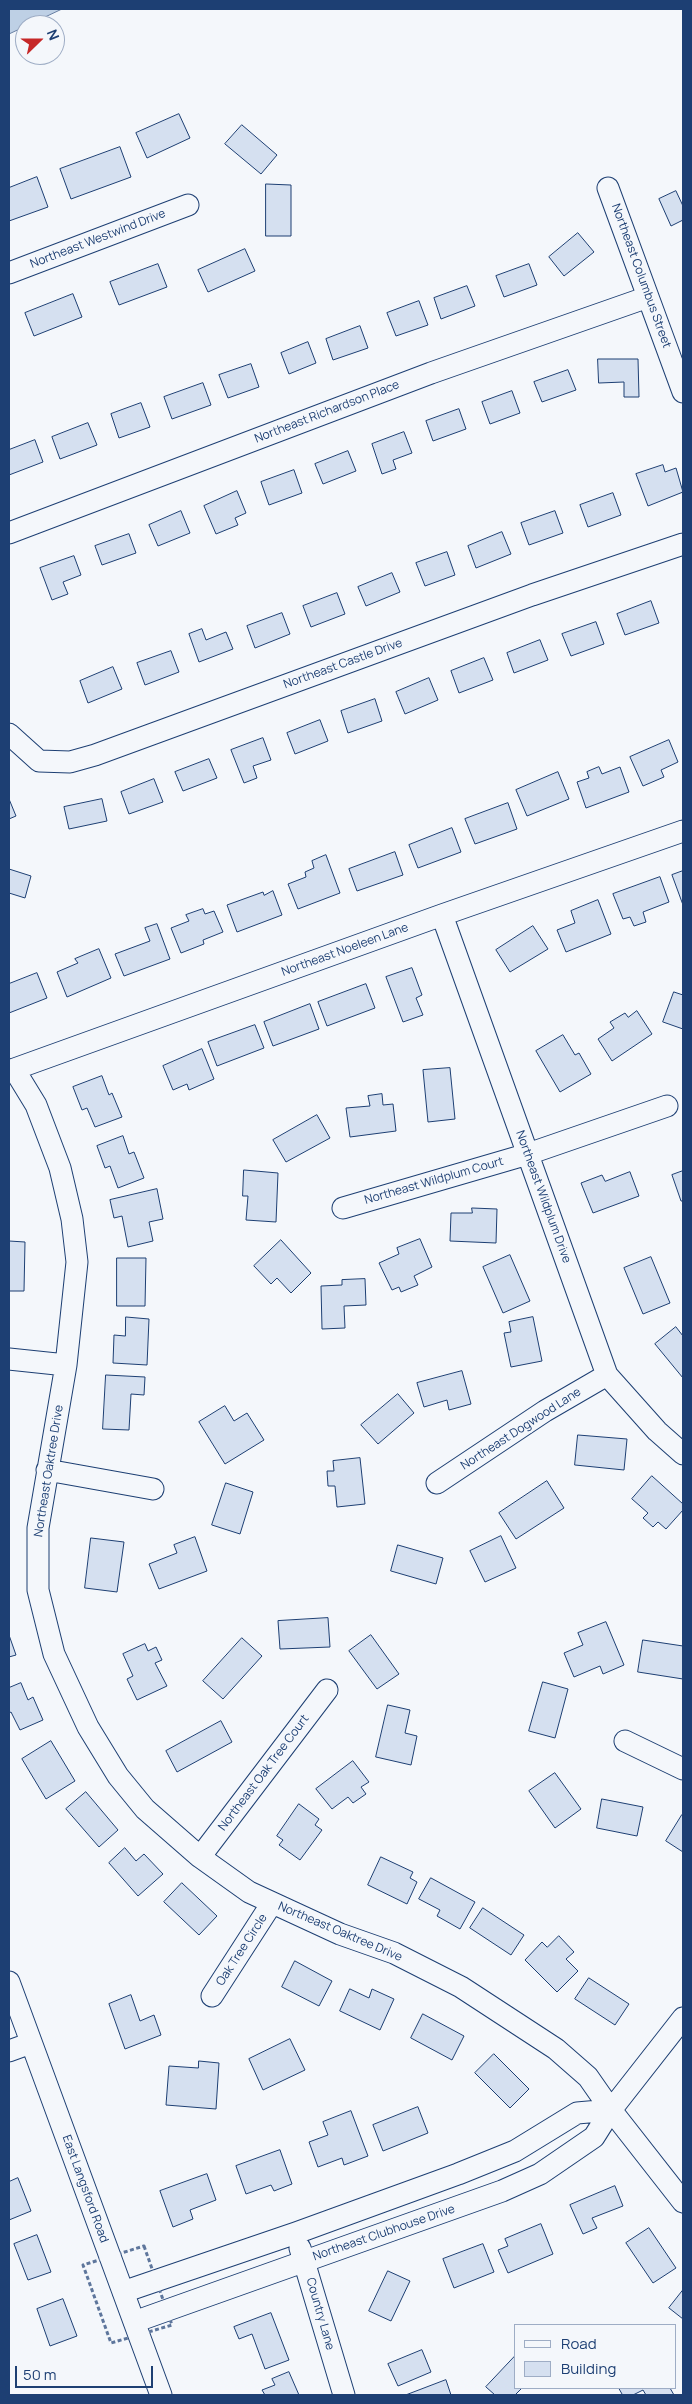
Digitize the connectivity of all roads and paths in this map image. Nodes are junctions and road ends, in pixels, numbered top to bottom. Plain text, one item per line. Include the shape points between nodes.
1 (608, 188) dead end
2 (188, 205) dead end
3 (9, 273) edge
4 (648, 297) junction
5 (683, 392) edge
6 (9, 533) edge
7 (683, 544) edge
8 (9, 734) edge
9 (683, 831) edge
10 (442, 915) junction
11 (12, 1070) edge
12 (667, 1106) dead end
13 (528, 1154) junction
14 (343, 1208) dead end
15 (9, 1359) edge
16 (66, 1365) junction
17 (607, 1376) junction
18 (683, 1454) edge
19 (47, 1470) junction
20 (437, 1483) dead end
21 (153, 1489) dead end
22 (327, 1690) dead end
23 (625, 1741) dead end
24 (683, 1769) edge
25 (200, 1857) junction
26 (272, 1903) junction
27 (9, 1982) edge
28 (212, 1996) dead end
29 (683, 2018) edge
30 (31, 2043) junction
31 (9, 2051) edge
32 (611, 2110) junction
33 (683, 2202) edge
34 (296, 2233) junction
35 (304, 2262) junction
36 (123, 2292) junction
37 (134, 2322) junction
38 (161, 2395) edge
39 (344, 2395) edge

1 - 4 street, Northeast Columbus Street
2 - 3 street, Northeast Westwind Drive
4 - 5 street, Northeast Columbus Street
4 - 6 street, Northeast Richardson Place via 431,373
7 - 8 street, Northeast Castle Drive via 532,595 70,762 39,761
9 - 10 street, Northeast Noeleen Lane
10 - 11 street, Northeast Noeleen Lane
10 - 13 street, Northeast Wildplum Drive
11 - 16 street, Northeast Oaktree Drive via 36,1105 60,1168 72,1218 77,1262
12 - 13 street, Northeast Wildplum Court
13 - 14 street, Northeast Wildplum Court
13 - 17 street, Northeast Wildplum Drive
15 - 16 street
16 - 19 street, Northeast Oaktree Drive
17 - 18 street, Northeast Wildplum Drive via 657,1431
17 - 20 street, Northeast Dogwood Lane via 545,1411
19 - 21 street
19 - 25 street, Northeast Oaktree Drive via 38,1528 38,1590 54,1654 88,1727 118,1776 146,1809
22 - 25 street, Northeast Oak Tree Court
23 - 24 street
25 - 26 street, Northeast Oaktree Drive via 249,1892
26 - 28 street, Oak Tree Circle
26 - 32 street, Northeast Oaktree Drive via 340,1934 394,1953 461,1987 556,2049 588,2077
27 - 30 street, East Langsford Road
29 - 32 street, Northeast Clubhouse Drive
30 - 31 street
30 - 36 street, East Langsford Road
32 - 33 street, Northeast Oaktree Drive
32 - 34 street via 577,2113 515,2151
32 - 35 street, Northeast Clubhouse Drive via 594,2136 540,2174 502,2191
34 - 35 street, Country Lane
34 - 36 street
35 - 37 street, Northeast Clubhouse Drive
35 - 39 street, Country Lane
36 - 37 street, East Langsford Road
37 - 38 street, East Langsford Road

